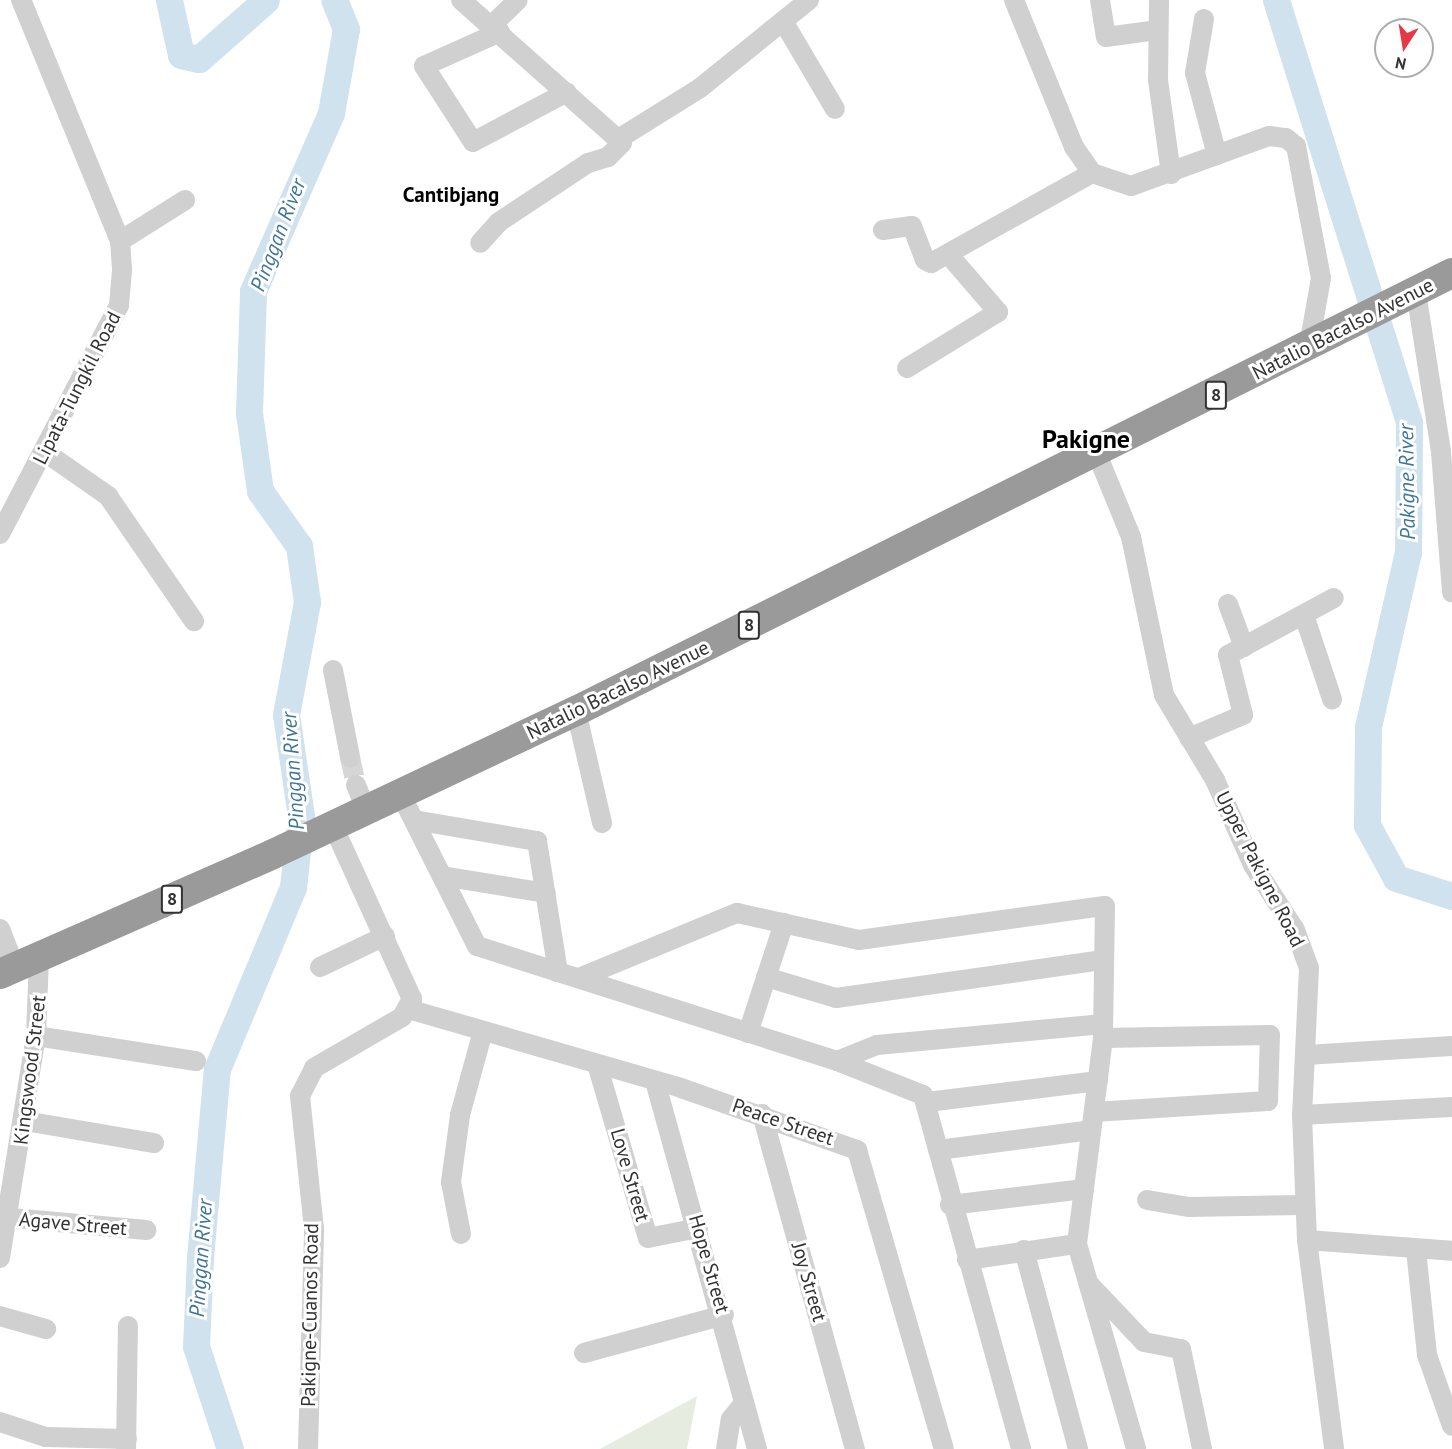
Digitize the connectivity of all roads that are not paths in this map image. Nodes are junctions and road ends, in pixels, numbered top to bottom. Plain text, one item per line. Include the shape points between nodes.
1 (21, 0) edge
2 (461, 0) edge
3 (518, 0) edge
4 (809, 0) edge
5 (1014, 0) edge
6 (1100, 0) edge
7 (1159, 0) edge
8 (1204, 19) dead end
9 (783, 21) junction
10 (495, 29) junction
11 (1157, 30) junction
12 (567, 92) junction
13 (835, 109) dead end
14 (620, 138) junction
15 (1217, 155) junction
16 (1092, 173) junction
17 (1172, 174) junction
18 (185, 200) dead end
19 (883, 230) dead end
20 (120, 241) junction
21 (480, 243) dead end
22 (949, 255) junction
23 (1452, 273) edge
24 (1408, 295) junction
25 (1321, 340) junction
26 (907, 368) dead end
27 (45, 452) junction
28 (1097, 454) junction
29 (0, 534) edge
30 (1452, 593) edge
31 (1334, 598) dead end
32 (1228, 604) dead end
33 (1304, 615) junction
34 (194, 621) dead end
35 (1244, 647) junction
36 (333, 670) dead end
37 (1332, 699) dead end
38 (576, 711) junction
39 (1189, 738) junction
40 (350, 757) tunnel mouth
41 (407, 808) junction
42 (602, 823) dead end
43 (325, 830) junction
44 (442, 876) junction
45 (546, 893) junction
46 (784, 923) junction
47 (0, 929) edge
48 (385, 936) junction
49 (1103, 960) junction
50 (18, 966) edge
51 (320, 967) dead end
52 (558, 972) junction
53 (766, 977) junction
54 (579, 978) junction
55 (408, 1009) junction
56 (483, 1031) junction
57 (1102, 1031) junction
58 (748, 1033) junction
59 (36, 1036) junction
60 (1452, 1046) edge
61 (1306, 1055) junction
62 (837, 1060) junction
63 (196, 1061) dead end
64 (597, 1064) junction
65 (655, 1081) junction
66 (1098, 1081) junction
67 (927, 1102) junction
68 (1452, 1107) edge
69 (762, 1114) junction
70 (1302, 1115) junction
71 (25, 1121) junction
72 (1093, 1121) junction
73 (154, 1143) dead end
74 (938, 1150) junction
75 (1084, 1189) junction
76 (1147, 1200) dead end
77 (950, 1205) junction
78 (1305, 1205) junction
79 (5, 1217) edge
80 (698, 1228) junction
81 (147, 1230) dead end
82 (461, 1234) dead end
83 (1307, 1240) junction
84 (1077, 1244) junction
85 (1024, 1250) junction
86 (1416, 1250) junction
87 (1452, 1251) edge
88 (0, 1258) edge
89 (967, 1260) junction
90 (1089, 1284) junction
91 (724, 1314) junction
92 (0, 1316) edge
93 (128, 1326) dead end
94 (46, 1329) dead end
95 (584, 1353) dead end
96 (744, 1403) junction
97 (0, 1422) edge
98 (1452, 1426) edge
99 (127, 1444) edge
100 (308, 1449) edge
101 (726, 1449) edge
102 (757, 1449) edge
103 (855, 1449) edge
104 (944, 1449) edge
105 (1022, 1449) edge
106 (1078, 1449) edge
107 (1136, 1449) edge
108 (1202, 1449) edge
109 (1334, 1449) edge

1 - 20 street, Lipata-Tungkil Road
2 - 10 street
3 - 10 street
4 - 9 street
5 - 16 street via 1074,147
6 - 11 street via 1106,37
7 - 11 street
8 - 15 street via 1194,73
9 - 13 street
9 - 14 street via 700,88
10 - 12 street
10 - 12 street via 424,66 473,142
11 - 17 street via 1158,80
12 - 14 street
14 - 21 street via 620,148 547,189 499,222
15 - 17 street
15 - 25 street via 1269,136 1286,138 1296,146 1321,278
16 - 17 street via 1131,186
16 - 22 street
18 - 20 street
19 - 22 street via 912,226 926,262
20 - 27 street, Lipata-Tungkil Road via 119,305
22 - 26 street via 998,312
23 - 24 highway, Natalio Bacalso Avenue / 8
24 - 25 highway, Natalio Bacalso Avenue / 8
24 - 30 street via 1442,452
25 - 28 highway, Natalio Bacalso Avenue / 8
27 - 29 street, Lipata-Tungkil Road
27 - 34 street via 108,496
28 - 38 highway, Natalio Bacalso Avenue / 8
28 - 39 street, Upper Pakigne Road via 1131,537 1164,695
31 - 33 street
32 - 35 street
33 - 35 street
33 - 37 street
35 - 39 street via 1227,657 1243,716
36 - 40 street
38 - 41 highway, Natalio Bacalso Avenue / 8
38 - 42 street
39 - 61 street, Upper Pakigne Road via 1253,865 1295,930 1309,968
41 - 43 highway, Natalio Bacalso Avenue / 8 via 361,798
41 - 44 street
41 - 45 street via 537,841
43 - 48 street
43 - 50 highway, Natalio Bacalso Avenue / 8
44 - 45 street
44 - 52 street via 477,946
45 - 52 street
46 - 49 street via 859,940 1105,906
46 - 53 street
46 - 54 street via 737,913
47 - 50 street
48 - 51 street
48 - 55 street via 412,994
49 - 53 street via 836,998
49 - 57 street
50 - 59 street, Kingswood Street
52 - 54 street
53 - 58 street
54 - 58 street
55 - 56 street, Peace Street
55 - 100 street, Pakigne-Cuanos Road via 314,1068 300,1096 315,1240
56 - 64 street, Peace Street
56 - 82 street via 460,1115 451,1182
57 - 62 street via 878,1045
57 - 66 street
57 - 72 street via 1270,1035 1268,1101
58 - 62 street
59 - 63 street
59 - 71 street, Kingswood Street
60 - 61 street
61 - 70 street, Upper Pakigne Road
62 - 67 street via 915,1088
64 - 65 street, Peace Street
64 - 80 street, Love Street via 648,1238
65 - 69 street, Peace Street
65 - 80 street, Hope Street
66 - 67 street
66 - 72 street
67 - 74 street
68 - 70 street
69 - 103 street, Joy Street
69 - 104 street, Peace Street via 860,1153
70 - 78 street, Upper Pakigne Road
71 - 73 street
71 - 79 street, Kingswood Street
72 - 74 street
72 - 75 street
74 - 77 street
75 - 77 street
75 - 84 street
76 - 78 street via 1189,1207
77 - 89 street
78 - 83 street, Upper Pakigne Road
79 - 81 street, Agave Street
79 - 88 street, Kingswood Street
80 - 91 street, Hope Street
83 - 86 street
83 - 109 street, Upper Pakigne Road
84 - 85 street
84 - 90 street
85 - 89 street
85 - 106 street
86 - 87 street
86 - 98 street via 1427,1355
89 - 105 street
90 - 107 street
90 - 108 street via 1144,1342 1181,1349
91 - 95 street
91 - 96 street, Hope Street
92 - 94 street
93 - 99 street
96 - 101 street via 731,1419
96 - 102 street, Hope Street
97 - 99 street via 46,1437

